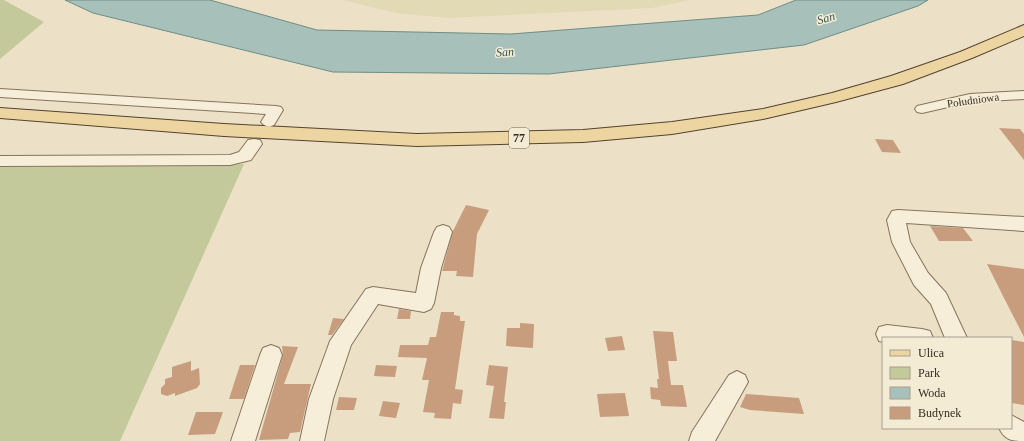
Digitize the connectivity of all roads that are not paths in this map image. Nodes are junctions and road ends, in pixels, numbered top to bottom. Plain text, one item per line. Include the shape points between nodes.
1 (1024, 30) edge
2 (0, 94) edge
3 (1024, 95) edge
4 (922, 109) dead end
5 (0, 113) edge
6 (269, 122) dead end
7 (254, 144) dead end
8 (0, 162) edge
9 (1024, 224) edge
10 (443, 232) dead end
11 (887, 334) dead end
12 (913, 337) edge
13 (956, 337) edge
14 (271, 355) dead end
15 (737, 382) dead end
16 (1012, 428) edge
17 (1024, 436) edge
18 (243, 441) edge
19 (312, 441) edge
20 (701, 441) edge

1 - 5 main road, 77 via 966,55 897,80 836,98 764,114 583,136 417,140 224,130
2 - 6 street via 276,110
3 - 4 street, Południowa via 970,98
7 - 8 street via 245,156 230,160
9 - 13 street via 898,216 896,220 901,242 920,279 939,299
10 - 19 street via 424,303 373,295 341,341 321,399
11 - 12 street
14 - 18 street
15 - 20 street
16 - 17 street

